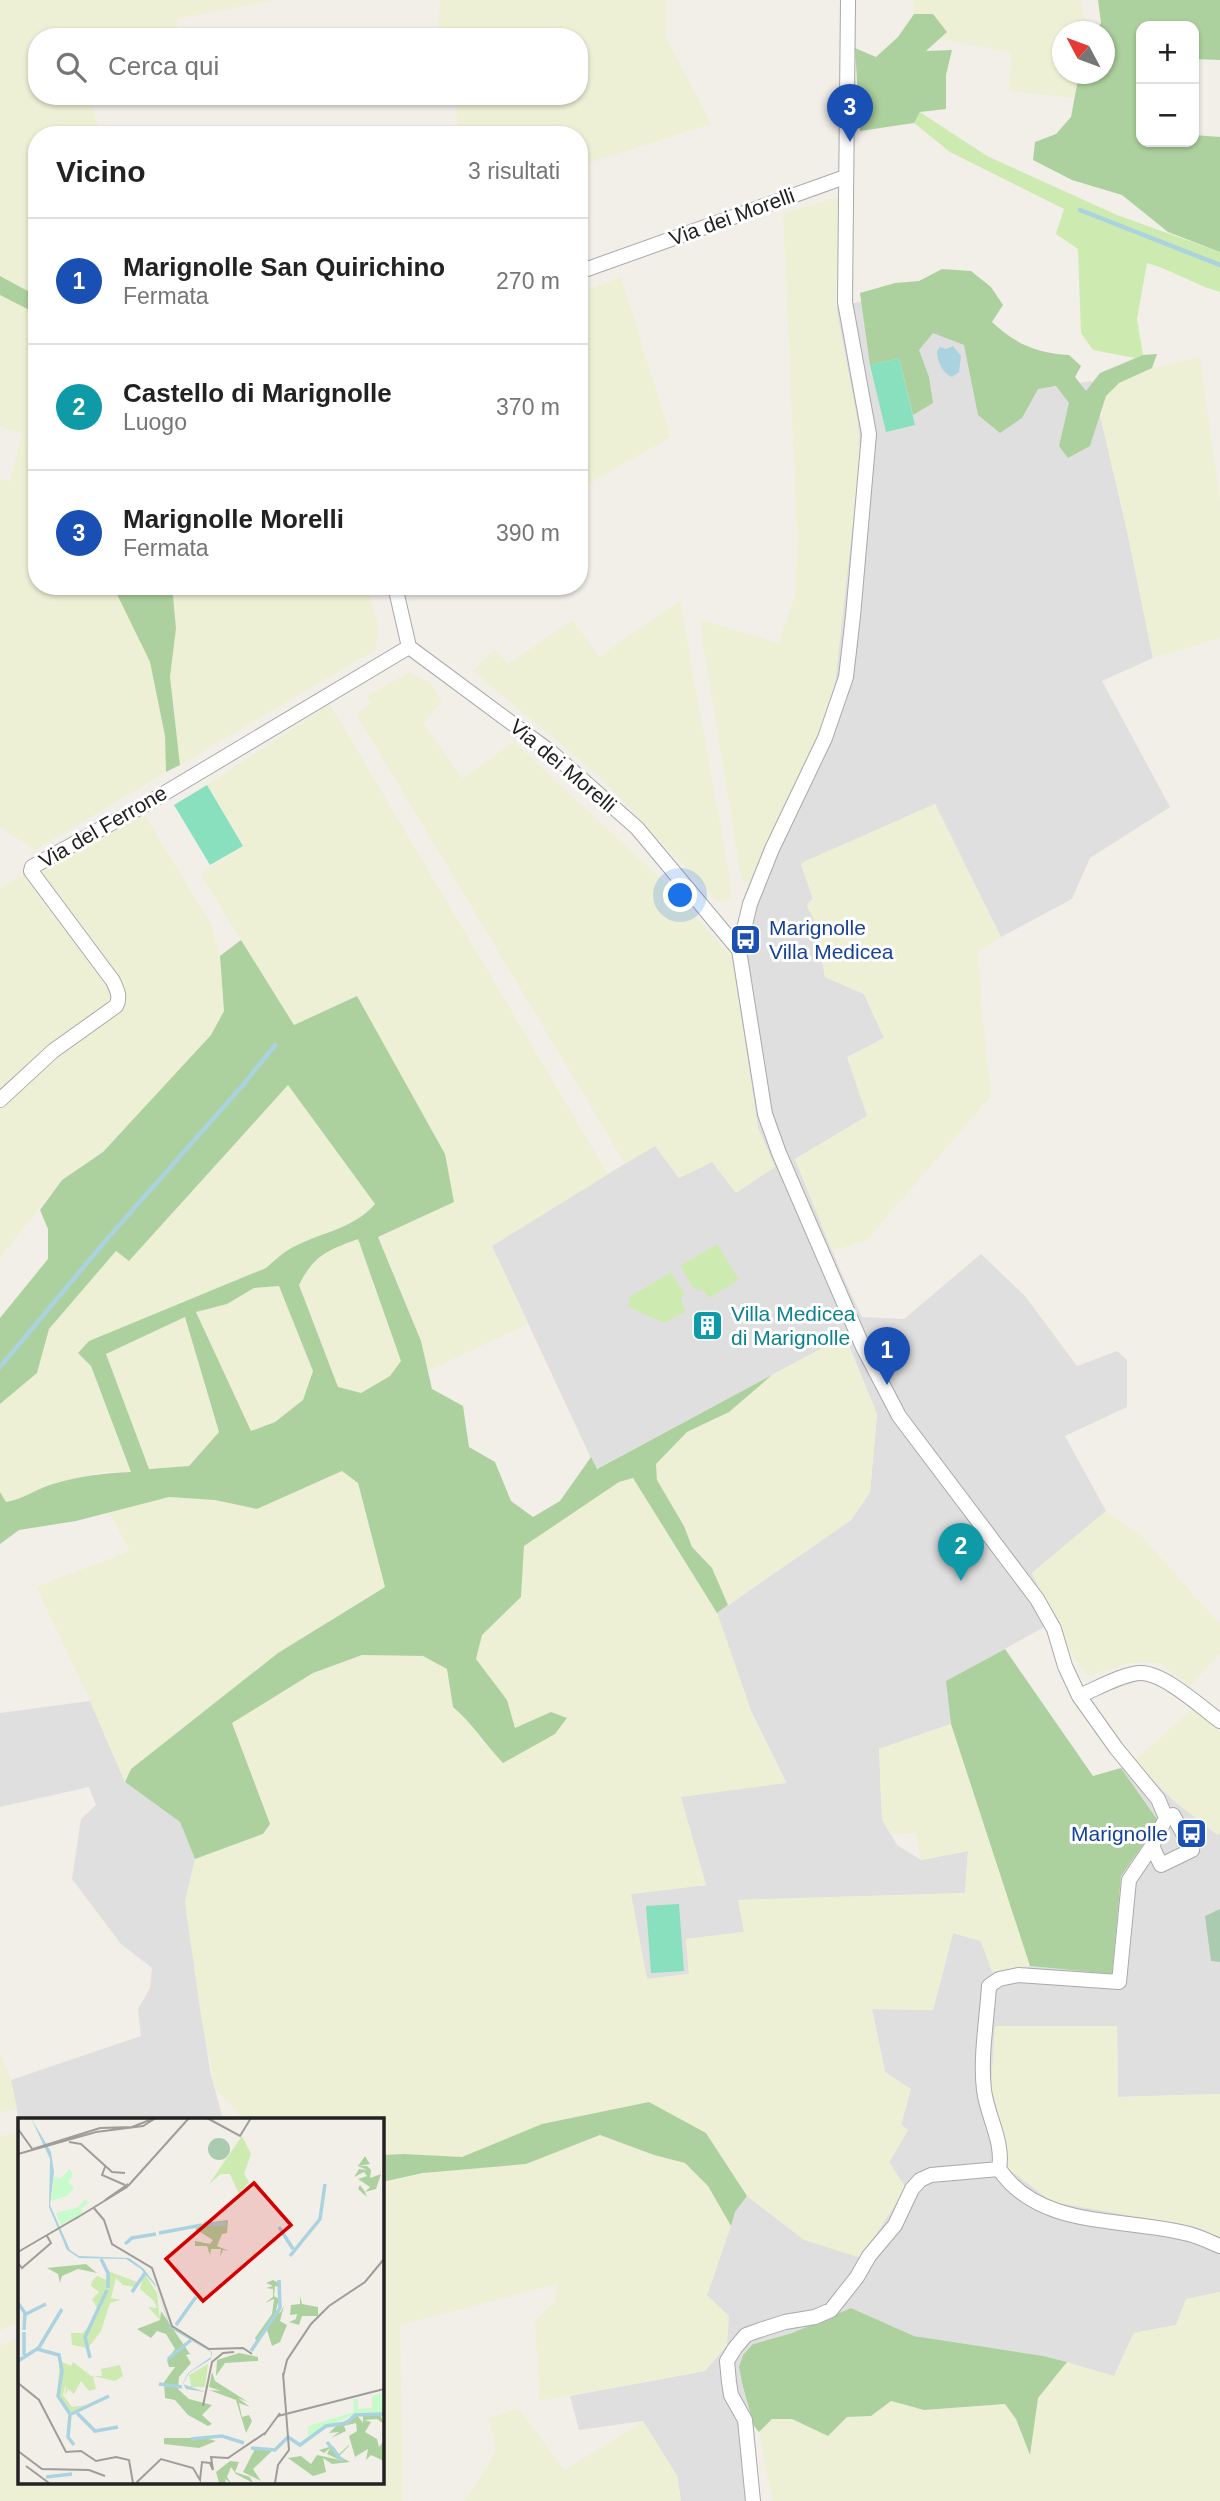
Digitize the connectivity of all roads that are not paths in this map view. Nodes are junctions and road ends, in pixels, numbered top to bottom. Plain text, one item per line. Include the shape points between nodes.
1 (848, 0) edge
2 (845, 177) junction
3 (588, 269) edge
4 (397, 595) edge
5 (410, 646) junction
6 (739, 950) junction
7 (0, 1100) edge
8 (1079, 1696) junction
9 (1220, 1721) edge
10 (1166, 1818) junction
11 (1152, 1846) junction
12 (999, 2169) junction
13 (1220, 2246) edge
14 (753, 2501) edge

1 - 2 street
2 - 3 street, Via dei Morelli
2 - 6 street via 845,302 869,434 846,677 825,738 755,893
4 - 5 street
5 - 6 street, Via dei Morelli via 552,753 637,828
5 - 7 street, Via del Ferrone via 32,867 113,981 119,1001 53,1051
6 - 8 street via 765,1114 863,1347 899,1416 1037,1599 1054,1629
8 - 9 street via 1143,1673 1171,1685
8 - 10 street via 1158,1800
10 - 11 street
10 - 11 street via 1173,1815 1192,1850 1161,1865
11 - 12 street via 1129,1881 1119,1982 1018,1975 989,1986 983,2074 1002,2155
12 - 13 street via 1026,2197 1070,2216 1190,2234
12 - 14 street via 920,2180 895,2225 831,2310 753,2333 735,2348 727,2361 729,2382 745,2420

